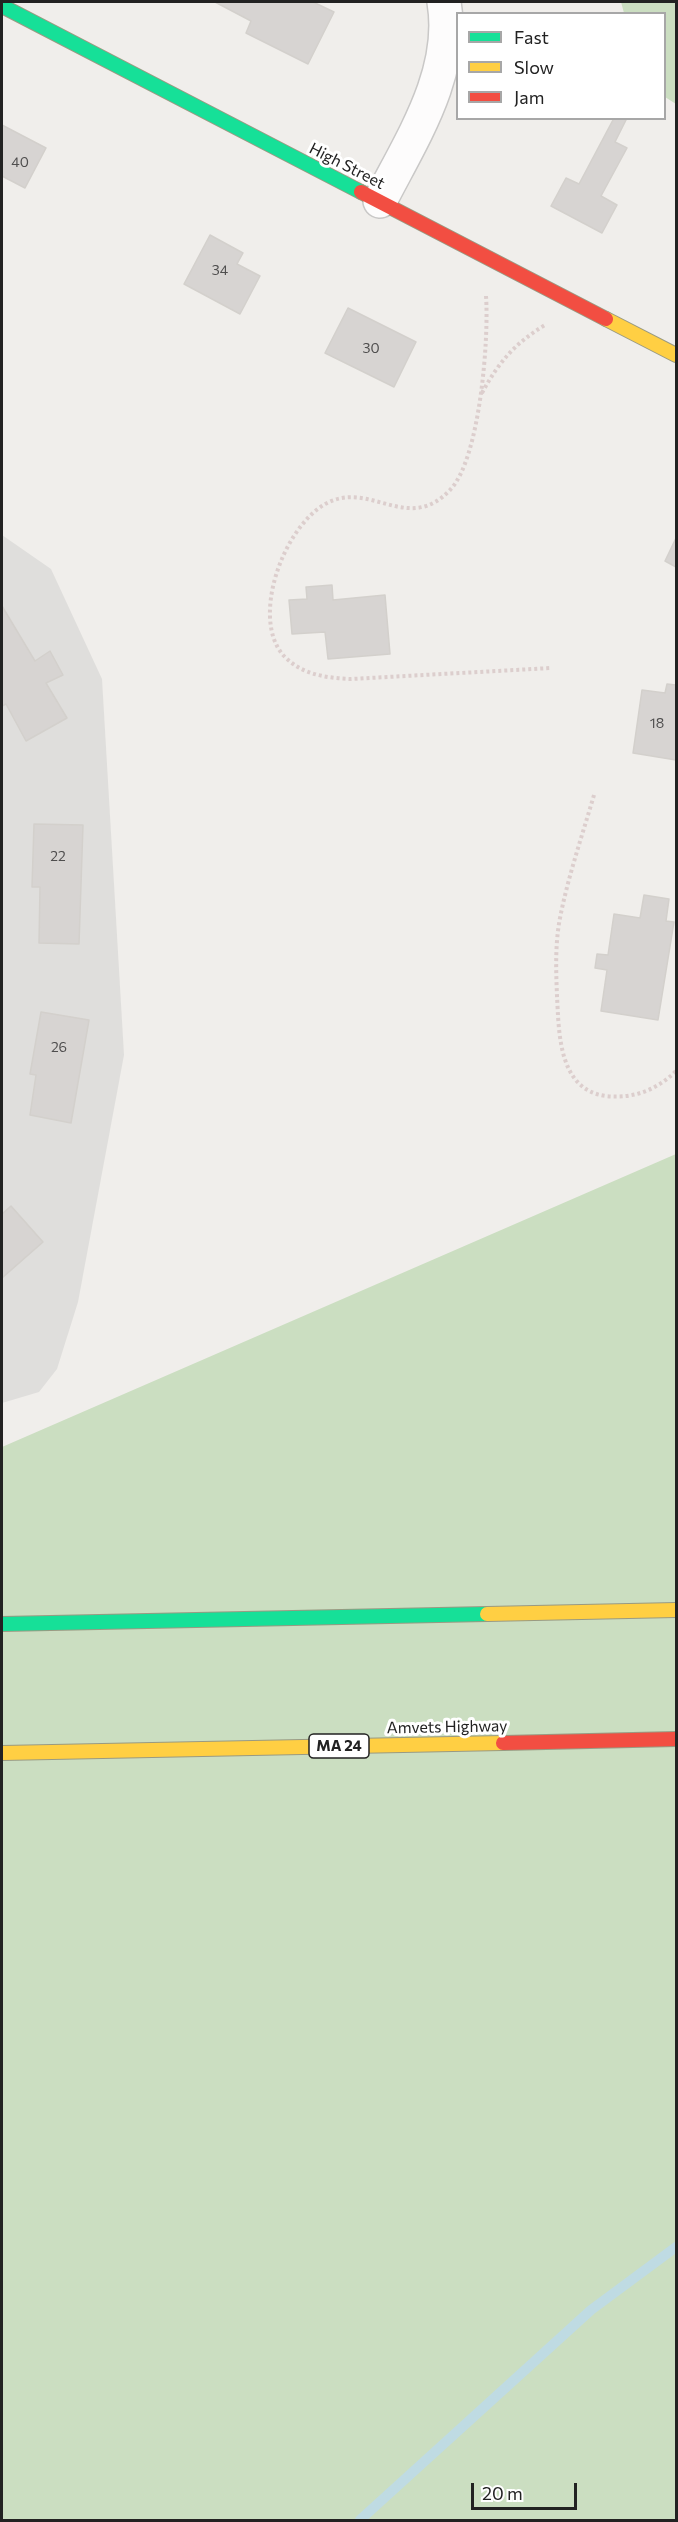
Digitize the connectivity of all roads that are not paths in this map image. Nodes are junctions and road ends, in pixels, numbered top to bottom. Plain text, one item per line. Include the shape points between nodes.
1 (444, 2) edge
2 (2, 6) edge
3 (380, 201) junction
4 (676, 355) edge
5 (676, 1610) edge
6 (2, 1624) edge
7 (676, 1739) edge
8 (2, 1753) edge

1 - 3 street via 447,37 436,84
2 - 3 main road, High Street
3 - 4 main road, High Street
5 - 6 main road
7 - 8 main road, Amvets Highway / MA 24

